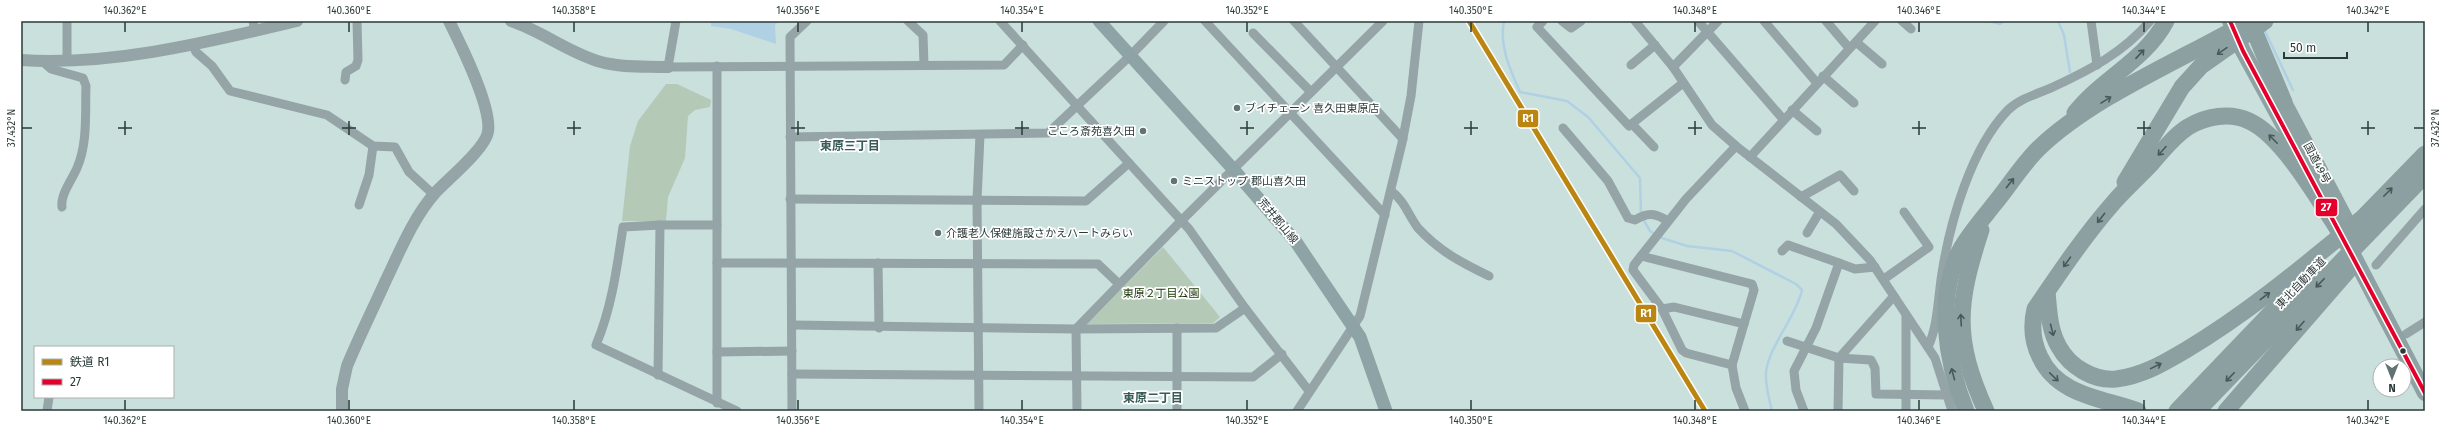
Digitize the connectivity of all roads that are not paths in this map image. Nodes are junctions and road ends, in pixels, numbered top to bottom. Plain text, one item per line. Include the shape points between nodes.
1 (67, 21) edge
2 (297, 21) edge
3 (357, 21) edge
4 (449, 21) edge
5 (511, 21) edge
6 (676, 21) edge
7 (807, 21) edge
8 (908, 21) edge
9 (1000, 21) edge
10 (1098, 21) edge
11 (1164, 21) edge
12 (1205, 21) edge
13 (1294, 21) edge
14 (1383, 21) edge
15 (1419, 21) edge
16 (1543, 21) edge
17 (1562, 21) edge
18 (1581, 21) edge
19 (1635, 21) edge
20 (1698, 21) edge
21 (1718, 21) edge
22 (1764, 21) edge
23 (1826, 21) edge
24 (1875, 21) edge
25 (1902, 21) edge
26 (2091, 21) edge
27 (2150, 21) edge
28 (2166, 21) edge
29 (2230, 21) edge
30 (2243, 21) edge
31 (2249, 21) edge
32 (2265, 21) edge
33 (254, 26) edge
34 (1911, 29) dead end
35 (1708, 32) junction
36 (1253, 33) dead end
37 (192, 44) junction
38 (1023, 45) junction
39 (1655, 45) junction
40 (1852, 45) junction
41 (2252, 46) junction
42 (1130, 56) junction
43 (21, 60) edge
44 (67, 60) junction
45 (42, 61) junction
46 (1882, 64) dead end
47 (924, 65) junction
48 (1631, 65) dead end
49 (2097, 65) junction
50 (668, 66) junction
51 (717, 66) junction
52 (790, 66) junction
53 (1337, 66) junction
54 (1673, 67) junction
55 (1823, 76) junction
56 (345, 80) dead end
57 (1683, 83) junction
58 (1817, 83) junction
59 (1311, 92) junction
60 (2284, 102) joint
61 (1854, 103) dead end
62 (1078, 107) junction
63 (1792, 110) junction
64 (1290, 113) junction
65 (1783, 119) junction
66 (1632, 124) junction
67 (1564, 128) dead end
68 (2062, 129) junction
69 (1817, 131) dead end
70 (980, 135) junction
71 (790, 137) junction
72 (1403, 139) junction
73 (373, 146) junction
74 (1736, 146) junction
75 (1654, 147) dead end
76 (2425, 154) edge
77 (1750, 157) junction
78 (1129, 163) junction
79 (1233, 169) junction
80 (2425, 175) edge
81 (2425, 179) edge
82 (1391, 191) junction
83 (1854, 191) dead end
84 (434, 195) junction
85 (1801, 198) junction
86 (790, 200) junction
87 (977, 200) junction
88 (2114, 202) junction
89 (359, 205) dead end
90 (62, 207) dead end
91 (2425, 209) edge
92 (2333, 211) junction
93 (1904, 212) dead end
94 (1819, 213) junction
95 (1986, 214) junction
96 (1385, 215) junction
97 (2360, 220) junction
98 (1181, 221) junction
99 (1668, 221) junction
100 (717, 225) junction
101 (660, 226) junction
102 (1806, 233) dead end
103 (2348, 245) joint
104 (1782, 251) dead end
105 (1640, 256) junction
106 (790, 262) junction
107 (717, 263) junction
108 (878, 263) junction
109 (1839, 263) junction
110 (978, 264) junction
111 (1875, 267) junction
112 (2369, 267) junction
113 (1489, 276) dead end
114 (1884, 280) junction
115 (1118, 284) junction
116 (2047, 292) junction
117 (1894, 296) junction
118 (1245, 308) junction
119 (1662, 309) junction
120 (1906, 315) junction
121 (2386, 320) junction
122 (2425, 322) edge
123 (1744, 324) junction
124 (793, 325) junction
125 (1354, 326) junction
126 (878, 328) junction
127 (978, 328) junction
128 (1177, 328) junction
129 (1076, 329) junction
130 (2406, 334) junction
131 (1787, 341) dead end
132 (1928, 347) junction
133 (1804, 348) junction
134 (792, 351) junction
135 (717, 352) junction
136 (1282, 354) junction
137 (1839, 358) junction
138 (1732, 365) junction
139 (2425, 369) edge
140 (792, 374) junction
141 (658, 375) junction
142 (978, 376) junction
143 (1077, 376) junction
144 (1177, 377) junction
145 (1309, 391) junction
146 (2425, 393) edge
147 (1906, 394) junction
148 (1947, 395) junction
149 (48, 398) edge
150 (2425, 400) edge
151 (717, 403) junction
152 (47, 411) edge
153 (342, 411) edge
154 (737, 411) edge
155 (792, 411) edge
156 (978, 411) edge
157 (1077, 411) edge
158 (1177, 411) edge
159 (1297, 411) edge
160 (1386, 411) edge
161 (1746, 411) edge
162 (1804, 411) edge
163 (1838, 411) edge
164 (1906, 411) edge
165 (1952, 411) edge
166 (1966, 411) edge
167 (1986, 411) edge
168 (2138, 411) edge
169 (2177, 411) edge
170 (2197, 411) edge
171 (2226, 411) edge

1 - 44 street
2 - 33 street
3 - 56 street via 358,60 356,66 346,72
4 - 84 street via 462,46 485,105 488,126 482,144
5 - 50 street via 600,62
6 - 50 street
7 - 52 street via 790,37
8 - 47 street via 923,35
9 - 38 street
10 - 42 main road, 荒井郡山線
11 - 42 street
12 - 64 street
13 - 53 street
14 - 53 street
15 - 72 street via 1411,96
16 - 66 street via 1537,27 1629,126
17 - 18 street via 1571,28
19 - 39 street
20 - 35 street
21 - 35 street
22 - 58 street
23 - 40 street
24 - 40 street
25 - 34 street
26 - 49 street
27 - 49 street via 2123,48
68 -> 28 highway via 2085,100 2134,61 2152,42
29 - 41 highway, 国道49号
30 - 41 highway, 国道49号
31 - 41 highway
68 -> 31 highway via 2120,91
32 -> 88 highway via 2201,66 2182,87
33 - 37 street
35 - 54 street
35 - 65 street
36 - 59 street
37 - 44 street via 141,53
37 - 73 street via 230,91 331,117
38 - 47 street via 1004,65
38 - 62 street
39 - 48 street
39 - 54 street
40 - 46 street
40 - 55 street
41 - 60 highway
41 - 92 highway, 国道49号
42 - 62 street
42 - 79 main road, 荒井郡山線
43 - 45 street
44 - 45 street
45 - 90 street via 51,69 82,78 86,86 83,150 63,198
47 - 52 street
49 - 132 street via 2015,104 2003,116 1980,152 1954,215 1943,263 1934,335
50 - 51 street
51 - 52 street
51 - 100 street
52 - 71 street
53 - 59 street
53 - 72 street
54 - 57 street
55 - 58 street
55 - 61 street
57 - 66 street
57 - 74 street via 1708,121
58 - 63 street
59 - 64 street
60 - 92 highway, 国道49号
62 - 70 street via 1048,133
62 - 78 street
63 - 65 street
63 - 69 street
64 - 79 street
64 - 96 street
65 - 77 street
66 - 75 street
67 - 99 street via 1608,181 1628,218 1635,220 1644,215 1655,214
95 -> 68 highway via 2038,150
70 - 71 street
70 - 87 street
71 - 86 street
72 - 82 street
73 - 84 street via 397,149 409,172
73 - 89 street
74 - 77 street
74 - 99 street
97 -> 76 highway, 東北自動車道
77 - 85 street
78 - 87 street via 1086,201
78 - 98 street
79 - 98 street
79 - 125 main road, 荒井郡山線 via 1296,242
80 -> 170 highway, 東北自動車道
81 -> 171 highway
82 - 96 street
82 - 113 street via 1400,197 1418,227 1438,248
83 - 85 street via 1840,175
84 - 153 street via 409,232 353,350 342,389
85 - 94 street
86 - 87 street
86 - 106 street
87 - 110 street
92 -> 88 highway via 2264,130 2249,120 2220,116 2203,119 2175,137
88 -> 116 highway via 2068,260
91 - 112 street
92 - 103 highway
92 - 112 highway, 国道49号
93 - 114 street via 1929,247
94 - 102 street
94 - 111 street via 1836,224
166 -> 95 highway via 1949,357 1946,319 1954,267 1962,247
167 -> 95 highway via 1966,357 1961,312 1972,259
96 - 125 street via 1364,301
116 -> 97 highway via 2054,337 2067,359 2080,370 2099,378 2127,377 2167,361 2226,325
97 - 169 highway, 東北自動車道
98 - 115 street
98 - 118 street
99 - 105 street
100 - 101 street
100 - 107 street
101 - 141 street
101 - 141 street via 623,227 611,296 596,345
103 - 112 highway, 国道49号
104 - 109 street via 1788,245
105 - 119 street via 1634,265 1634,273
105 - 123 street via 1752,284 1754,290
106 - 107 street
106 - 108 street
106 - 124 street
107 - 135 street
108 - 110 street
108 - 126 street
109 - 111 street via 1855,269
109 - 133 street via 1816,328
110 - 115 street via 1098,264
110 - 127 street
111 - 114 street
112 - 121 highway, 国道49号
112 - 130 highway, 国道49号
114 - 117 street
115 - 129 street
116 -> 168 highway via 2035,309 2033,336 2035,347 2050,373 2067,387 2082,394
117 - 120 street
117 - 137 street
118 - 128 street via 1216,328
118 - 136 street
119 - 123 street via 1674,307
119 - 138 street via 1686,354
120 - 132 street
120 - 147 street
121 - 146 highway, 国道49号
121 - 150 street
122 - 130 street
123 - 138 street
124 - 126 street
124 - 134 street
125 - 145 street
125 - 160 main road, 荒井郡山線
126 - 127 street
127 - 129 street
127 - 142 street
128 - 129 street
128 - 144 street
129 - 143 street
130 - 139 highway, 国道49号
131 - 133 street
132 - 148 street via 1935,358
133 - 137 street
133 - 162 street via 1793,377
134 - 135 street
134 - 140 street
135 - 151 street
136 - 144 street via 1254,377
136 - 145 street
137 - 147 street via 1873,362 1876,394
137 - 163 street
138 - 161 street via 1736,388
140 - 142 street
140 - 155 street
141 - 151 street
142 - 143 street
142 - 156 street
143 - 144 street
143 - 157 street
144 - 158 street
145 - 159 street
147 - 148 street
147 - 164 street
148 - 165 street
149 - 152 street
151 - 154 street

